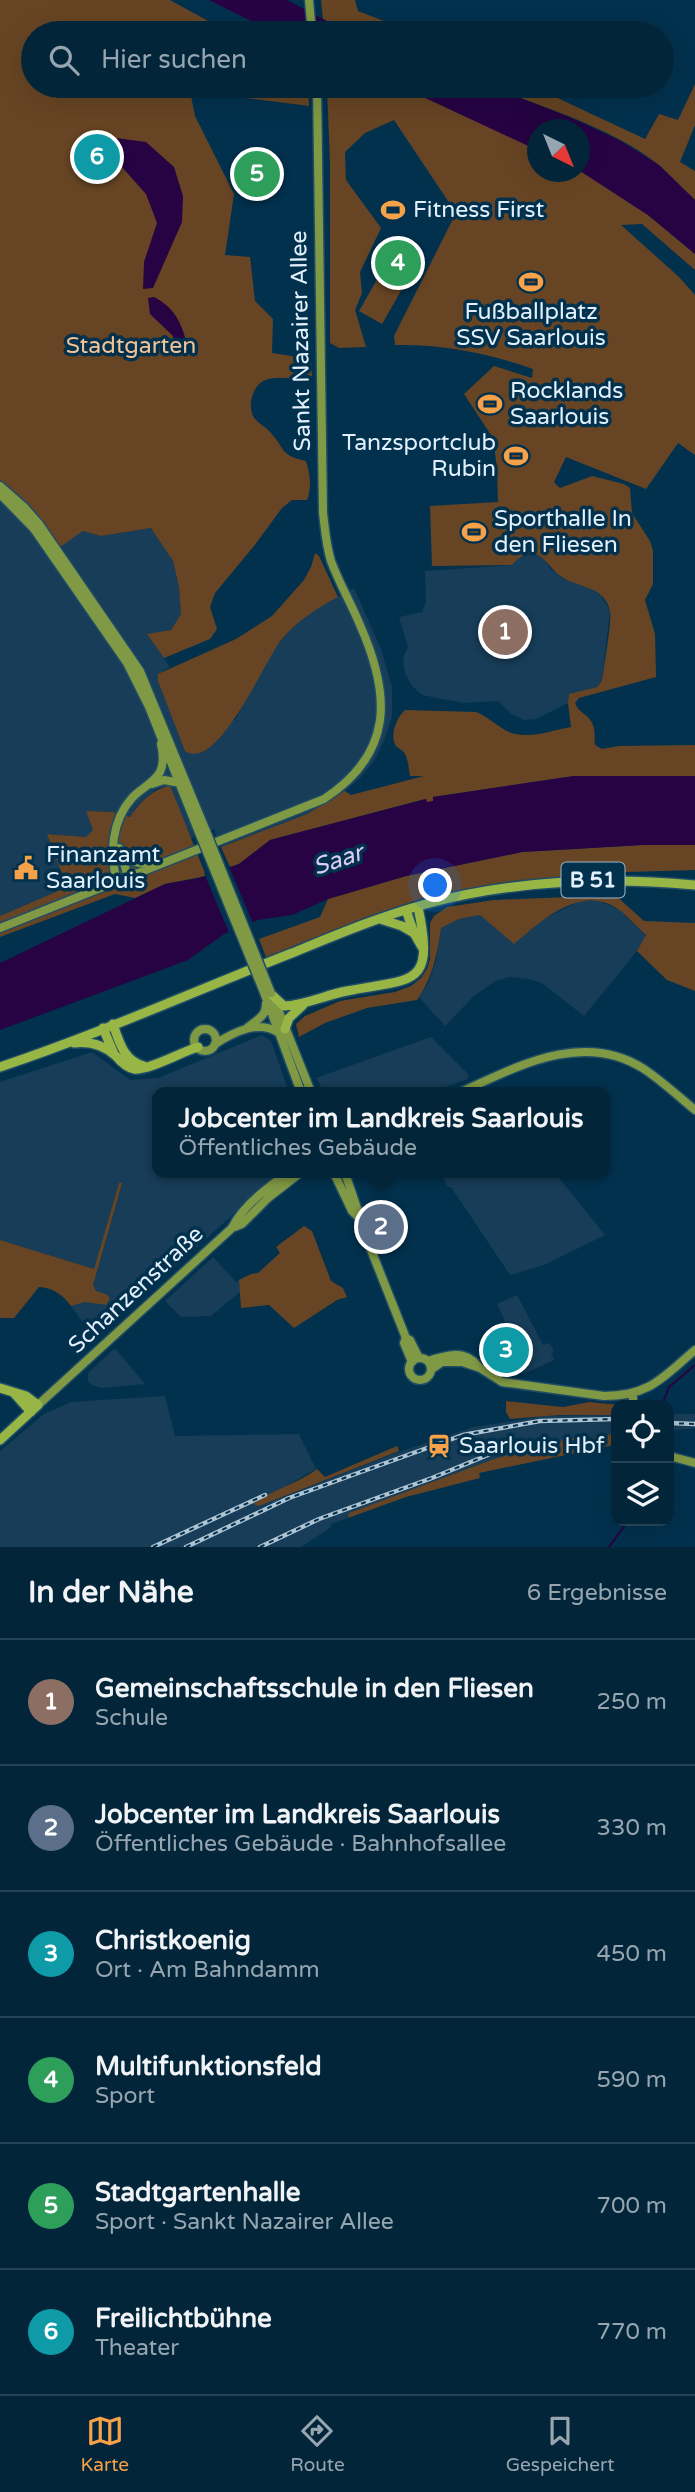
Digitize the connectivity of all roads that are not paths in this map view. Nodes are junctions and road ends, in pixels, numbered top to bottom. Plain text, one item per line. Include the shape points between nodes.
1 (309, 0) edge
2 (311, 21) edge
3 (317, 98) edge
4 (0, 486) edge
5 (0, 494) edge
6 (159, 731) junction
7 (180, 783) junction
8 (143, 789) junction
9 (203, 833) junction
10 (115, 837) junction
11 (119, 848) junction
12 (157, 866) junction
13 (128, 877) junction
14 (117, 881) junction
15 (695, 885) edge
16 (418, 906) junction
17 (407, 910) junction
18 (380, 919) junction
19 (0, 928) edge
20 (415, 933) junction
21 (424, 951) junction
22 (268, 995) junction
23 (303, 1005) junction
24 (113, 1024) junction
25 (103, 1028) junction
26 (244, 1030) junction
27 (282, 1031) junction
28 (214, 1034) junction
29 (232, 1034) junction
30 (196, 1043) junction
31 (66, 1044) junction
32 (215, 1044) junction
33 (115, 1055) junction
34 (149, 1066) junction
35 (0, 1067) edge
36 (299, 1087) edge
37 (309, 1087) edge
38 (472, 1087) edge
39 (695, 1110) edge
40 (282, 1178) edge
41 (294, 1178) edge
42 (336, 1178) edge
43 (347, 1178) edge
44 (358, 1217) junction
45 (232, 1228) junction
46 (695, 1350) edge
47 (415, 1360) junction
48 (430, 1365) junction
49 (0, 1388) edge
50 (633, 1394) junction
51 (633, 1400) edge
52 (35, 1408) junction
53 (0, 1440) edge
54 (674, 1457) edge
55 (695, 1463) edge

1 - 2 street
3 - 12 street, Sankt Nazairer Allee via 323,513 331,560 372,652 382,695 380,726 359,770 324,799
4 - 9 street via 39,524 140,671
5 - 6 street via 34,528 128,663
6 - 7 street
6 - 8 street via 162,765
7 - 8 street via 164,780
7 - 9 street
8 - 10 street via 120,816
9 - 22 street, bridge
10 - 11 street
10 - 14 street
11 - 12 street via 135,862
11 - 13 street
12 - 13 street, Sankt Nazairer Allee
13 - 14 street, Sankt Nazairer Allee
14 - 19 street, Sankt Nazairer Allee
15 - 16 main road, B 51 via 630,880 563,882 491,890
16 - 17 main road, B 51
16 - 21 main road
17 - 18 main road, B 51
17 - 20 main road
18 - 20 main road
18 - 24 main road, B 51
20 - 21 main road
21 - 23 main road via 419,968 403,982 344,991
22 - 23 main road via 284,1006
22 - 26 street via 265,1013
22 - 27 street
23 - 27 main road
24 - 25 main road, B 51
24 - 34 main road via 127,1056
25 - 31 main road, B 51
25 - 33 main road
26 - 27 street via 270,1026
26 - 29 street
27 - 36 street
27 - 37 street
28 - 29 street
28 - 30 street via 203,1029 197,1033
28 - 32 street
29 - 32 street
30 - 32 street via 206,1050
30 - 34 main road
31 - 33 main road via 90,1043
31 - 35 main road, B 51
33 - 34 main road via 131,1068
38 - 39 street via 554,1054 596,1052 644,1069
40 - 45 street, Schanzenstraße
41 - 45 street, Schanzenstraße
42 - 44 street
43 - 44 street
44 - 47 street
45 - 52 street, Schanzenstraße
46 - 50 street via 653,1385
47 - 48 street
47 - 48 street via 409,1371 418,1381 427,1378
48 - 50 street via 461,1362 502,1382 530,1387 604,1396
49 - 52 main road
50 - 51 street
52 - 53 main road
54 - 55 street

